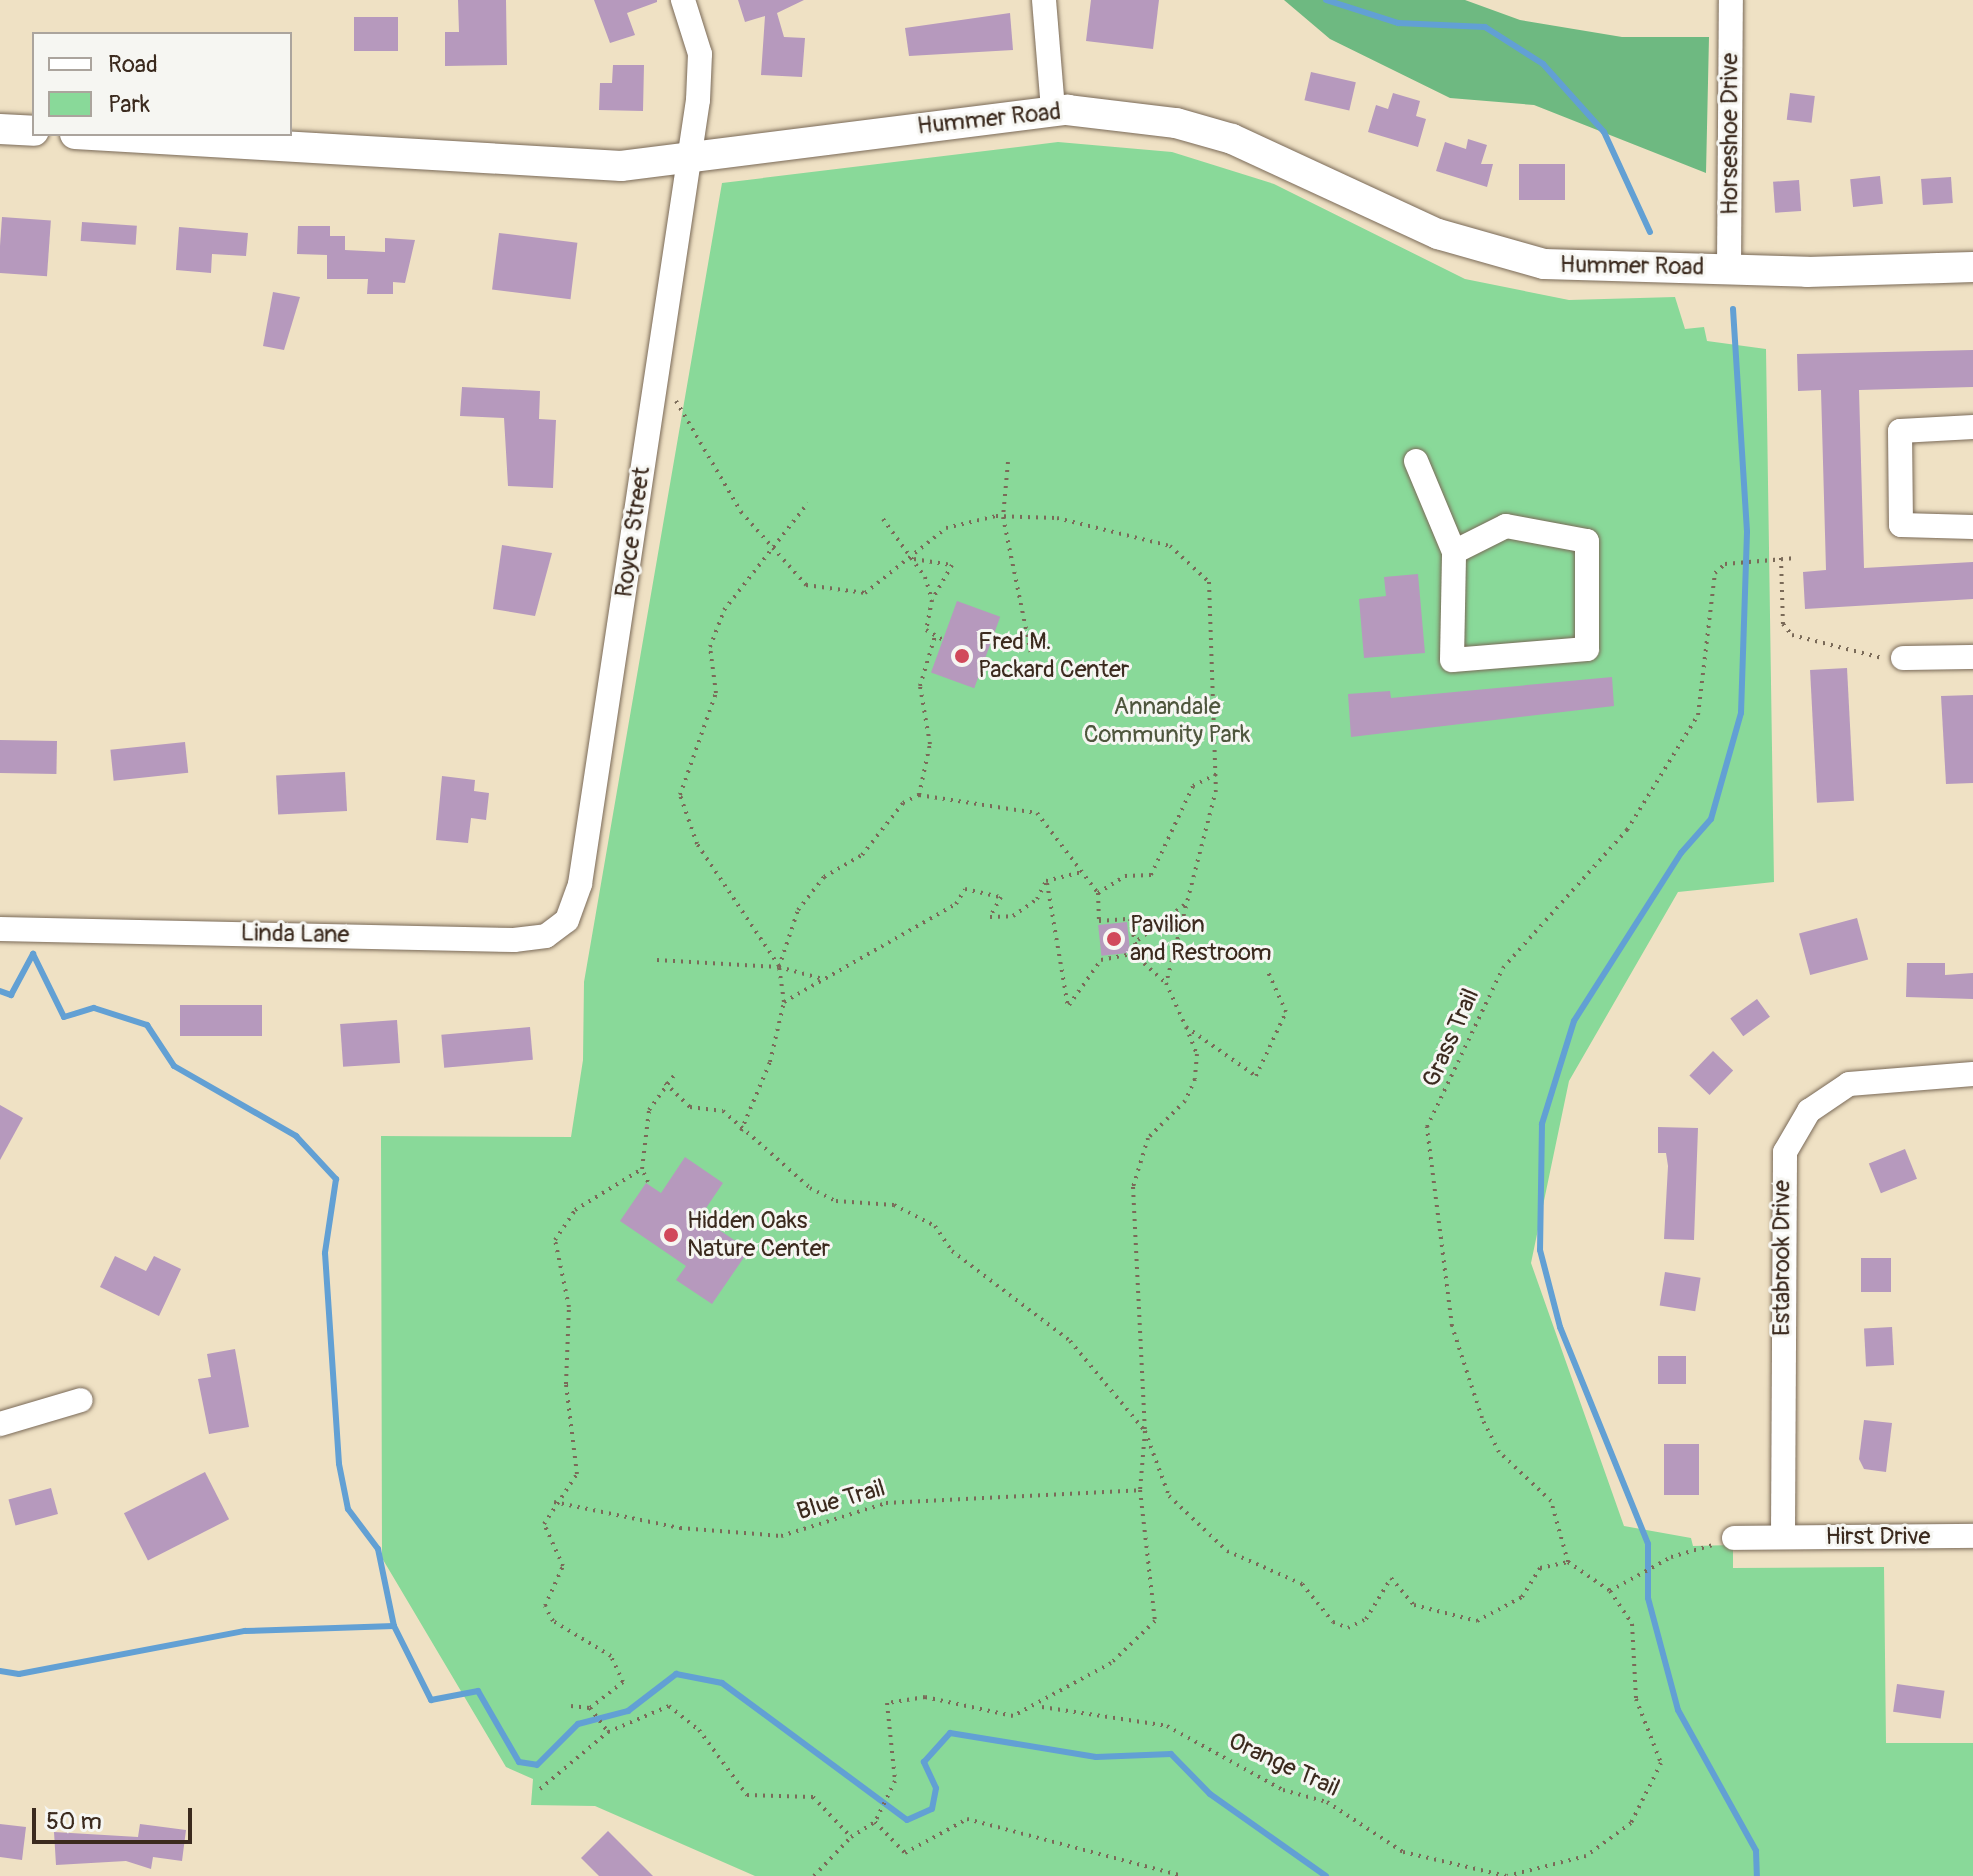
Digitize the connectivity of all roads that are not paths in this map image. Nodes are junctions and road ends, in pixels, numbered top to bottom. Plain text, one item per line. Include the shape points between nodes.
1 (683, 0) edge
2 (1044, 0) edge
3 (1731, 0) edge
4 (1053, 110) junction
5 (0, 129) edge
6 (32, 131) edge
7 (105, 136) edge
8 (687, 159) junction
9 (1973, 267) edge
10 (1729, 268) junction
11 (1973, 427) edge
12 (1416, 461) dead end
13 (1973, 527) edge
14 (1454, 552) junction
15 (1973, 657) edge
16 (1903, 658) road end
17 (576, 905) joint
18 (0, 929) edge
19 (1973, 1074) edge
20 (81, 1400) dead end
21 (0, 1424) edge
22 (1973, 1536) edge
23 (1783, 1537) junction
24 (1734, 1538) road end

1 - 8 street, Royce Street via 700,54
2 - 4 street
3 - 10 street, Horseshoe Drive
4 - 8 main road, Hummer Road
4 - 10 main road, Hummer Road via 1124,114 1232,139 1438,234 1544,264
5 - 6 main road
7 - 8 main road, Hummer Road via 555,166
8 - 17 street, Royce Street
9 - 10 main road, Hummer Road
11 - 13 street via 1900,431 1901,525
12 - 14 street
14 - 14 street via 1506,526 1587,541 1587,649 1452,660
15 - 16 street
17 - 18 street, Linda Lane via 558,930 514,940
19 - 23 street, Estabrook Drive via 1849,1084 1809,1111 1785,1152
20 - 21 street
22 - 23 street, Hirst Drive
23 - 24 street, Hirst Drive

